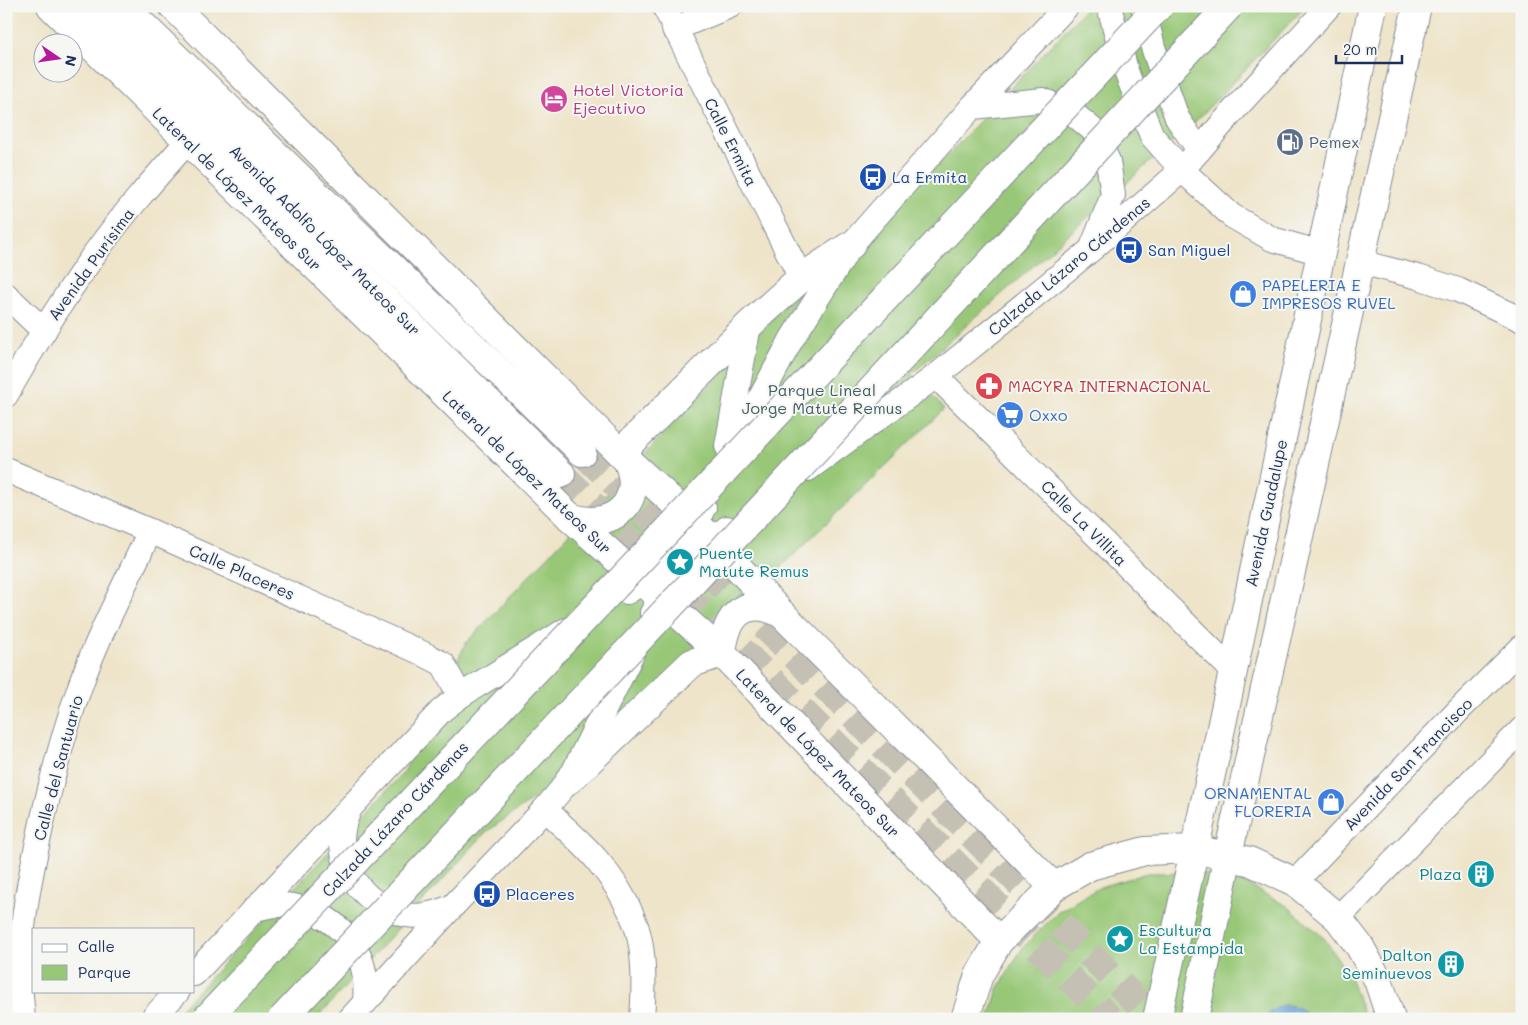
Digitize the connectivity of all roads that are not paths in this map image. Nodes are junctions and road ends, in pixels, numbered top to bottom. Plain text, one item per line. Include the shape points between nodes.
1 (51, 6) edge
2 (89, 6) edge
3 (123, 6) edge
4 (173, 6) edge
5 (664, 6) edge
6 (730, 6) edge
7 (1067, 6) edge
8 (1109, 6) edge
9 (1143, 6) edge
10 (1158, 6) edge
11 (1229, 6) edge
12 (1328, 6) edge
13 (1373, 6) edge
14 (1416, 6) edge
15 (674, 29) junction
16 (972, 107) junction
17 (188, 141) junction
18 (1199, 150) junction
19 (1182, 170) junction
20 (851, 245) junction
21 (1092, 249) junction
22 (1321, 253) junction
23 (1360, 262) junction
24 (801, 278) junction
25 (6, 295) edge
26 (1522, 320) edge
27 (749, 325) junction
28 (44, 331) junction
29 (936, 376) junction
30 (6, 395) edge
31 (582, 452) tunnel mouth
32 (624, 457) junction
33 (6, 470) edge
34 (723, 470) junction
35 (561, 474) tunnel mouth
36 (570, 517) junction
37 (150, 531) junction
38 (703, 531) junction
39 (651, 590) junction
40 (782, 614) junction
41 (1522, 647) edge
42 (722, 653) junction
43 (1232, 670) junction
44 (460, 696) junction
45 (1522, 729) edge
46 (570, 779) junction
47 (350, 806) junction
48 (545, 809) junction
49 (1194, 849) junction
50 (1228, 855) junction
51 (1295, 882) junction
52 (1054, 887) junction
53 (452, 907) junction
54 (254, 909) junction
55 (1338, 918) junction
56 (999, 941) junction
57 (195, 973) edge
58 (177, 992) edge
59 (358, 1011) edge
60 (24, 1019) edge
61 (152, 1019) edge
62 (206, 1019) edge
63 (282, 1019) edge
64 (642, 1019) edge
65 (965, 1019) edge
66 (1157, 1019) edge
67 (1194, 1019) edge
68 (1391, 1019) edge

1 - 17 main road, Lateral de López Mateos Sur
2 - 35 main road, Avenida Adolfo López Mateos Sur
3 - 31 main road, Avenida Adolfo López Mateos Sur
4 - 32 main road
5 - 15 street, Calle Ermita
6 - 15 street
7 - 16 street, Calzada Lázaro Cárdenas
8 - 19 street via 1127,74 1152,136
9 - 18 street via 1177,118
10 - 62 main road, Calzada Lázaro Cárdenas, bridge
11 - 63 main road, bridge
12 - 18 street, Calzada Lázaro Cárdenas
13 - 22 main road, Avenida Guadalupe
14 - 23 main road
15 - 24 street, Calle Ermita
16 - 20 street, Calzada Lázaro Cárdenas
16 - 21 street via 1043,100 1075,115 1093,130 1108,161 1113,195
17 - 28 street, Avenida Purísima via 105,240
17 - 36 main road, Lateral de López Mateos Sur
18 - 19 street, Calzada Lázaro Cárdenas
19 - 21 street, Calzada Lázaro Cárdenas
19 - 22 street via 1232,216 1256,231 1288,245
20 - 24 main road
20 - 34 street, Calzada Lázaro Cárdenas via 791,340
21 - 29 street, Calzada Lázaro Cárdenas
22 - 43 main road, Avenida Guadalupe
23 - 26 street via 1458,290
23 - 50 main road
24 - 27 main road
25 - 28 street
27 - 32 main road
27 - 34 street
28 - 30 street, Avenida Purísima
29 - 38 street, Calzada Lázaro Cárdenas
29 - 43 street, Calle La Villita
32 - 36 main road via 634,482 628,502 620,511 597,521
32 - 38 main road
33 - 37 street, Calle Placeres
34 - 38 street, Calzada Lázaro Cárdenas
36 - 39 main road, Lateral de López Mateos Sur
37 - 44 street, Calle Placeres via 443,664
37 - 60 street, Calle del Santuario via 79,688 53,776 24,914 20,988
38 - 39 street, Calzada Lázaro Cárdenas
38 - 40 main road
39 - 42 main road, Lateral de López Mateos Sur
39 - 44 street, Calzada Lázaro Cárdenas
39 - 46 street, Calzada Lázaro Cárdenas
40 - 42 main road via 762,606 741,611 728,626
40 - 52 main road
41 - 51 street, Avenida San Francisco
42 - 46 main road via 692,663
42 - 56 main road, Lateral de López Mateos Sur
43 - 49 main road, Avenida Guadalupe
44 - 47 street, Calzada Lázaro Cárdenas via 442,710
45 - 55 street
46 - 48 street, Calzada Lázaro Cárdenas
47 - 53 street via 343,830 343,855 352,878 363,893 387,910 409,915 431,914
47 - 54 street, Calzada Lázaro Cárdenas
48 - 53 street, Calzada Lázaro Cárdenas
48 - 64 street via 597,860 636,924 642,959
49 - 50 main road
49 - 52 main road via 1145,851 1108,861 1090,866
49 - 66 main road, Avenida Guadalupe
50 - 51 main road
50 - 67 main road
51 - 55 main road
52 - 56 main road
53 - 59 street, Calzada Lázaro Cárdenas
54 - 57 street, Calzada Lázaro Cárdenas
54 - 59 street via 298,906 320,914 334,924 351,943 361,961 366,981
55 - 68 main road via 1360,947 1378,980
56 - 65 main road via 979,975
58 - 61 street

